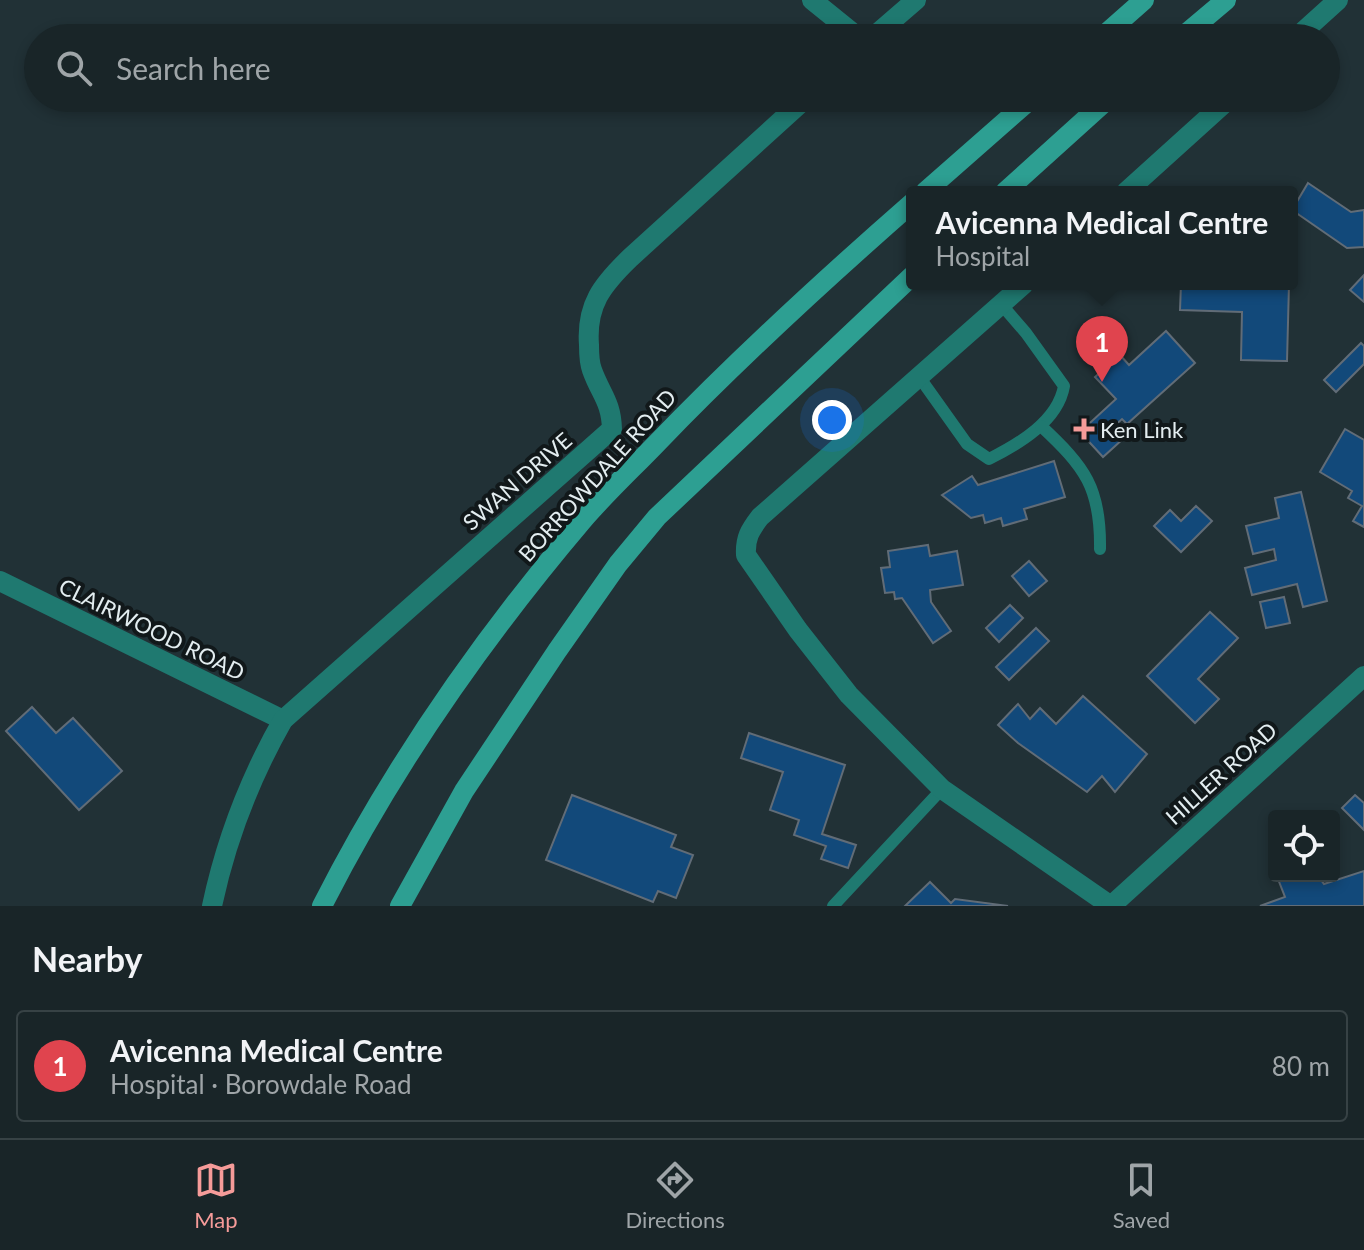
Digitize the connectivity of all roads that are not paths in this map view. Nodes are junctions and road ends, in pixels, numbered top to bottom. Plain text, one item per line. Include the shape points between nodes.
1 (812, 0) edge
2 (916, 0) edge
3 (1144, 0) edge
4 (1226, 0) edge
5 (1338, 0) edge
6 (842, 24) edge
7 (888, 24) edge
8 (1117, 24) edge
9 (1198, 24) edge
10 (1311, 24) edge
11 (791, 112) edge
12 (1016, 112) edge
13 (1094, 112) edge
14 (1215, 112) edge
15 (932, 186) edge
16 (1012, 186) edge
17 (1133, 186) edge
18 (906, 208) edge
19 (906, 282) edge
20 (1017, 290) edge
21 (1001, 304) junction
22 (920, 378) junction
23 (1041, 426) junction
24 (1100, 549) dead end
25 (0, 581) edge
26 (1364, 676) edge
27 (283, 720) junction
28 (942, 789) junction
29 (212, 906) edge
30 (322, 906) edge
31 (400, 906) edge
32 (833, 906) edge
33 (1111, 906) edge

1 - 6 street
2 - 7 street
3 - 8 main road
4 - 9 main road
5 - 10 street
11 - 27 street, SWAN DRIVE via 630,258 592,306 590,366 611,410 612,429
12 - 15 main road
13 - 16 main road
14 - 17 street
18 - 30 main road, BORROWDALE ROAD via 730,368 583,519 449,695 361,833
19 - 31 main road via 657,517 618,564 464,791
20 - 21 street
21 - 22 street
21 - 23 lane via 1064,386 1062,400
22 - 23 lane via 967,444 989,459
22 - 28 street via 760,517 745,542 746,555 776,600 849,695
23 - 24 lane via 1086,473 1101,517
25 - 27 street, CLAIRWOOD ROAD
26 - 33 street, HILLER ROAD
27 - 29 street, SWAN DRIVE via 227,842
28 - 32 lane
28 - 33 street

